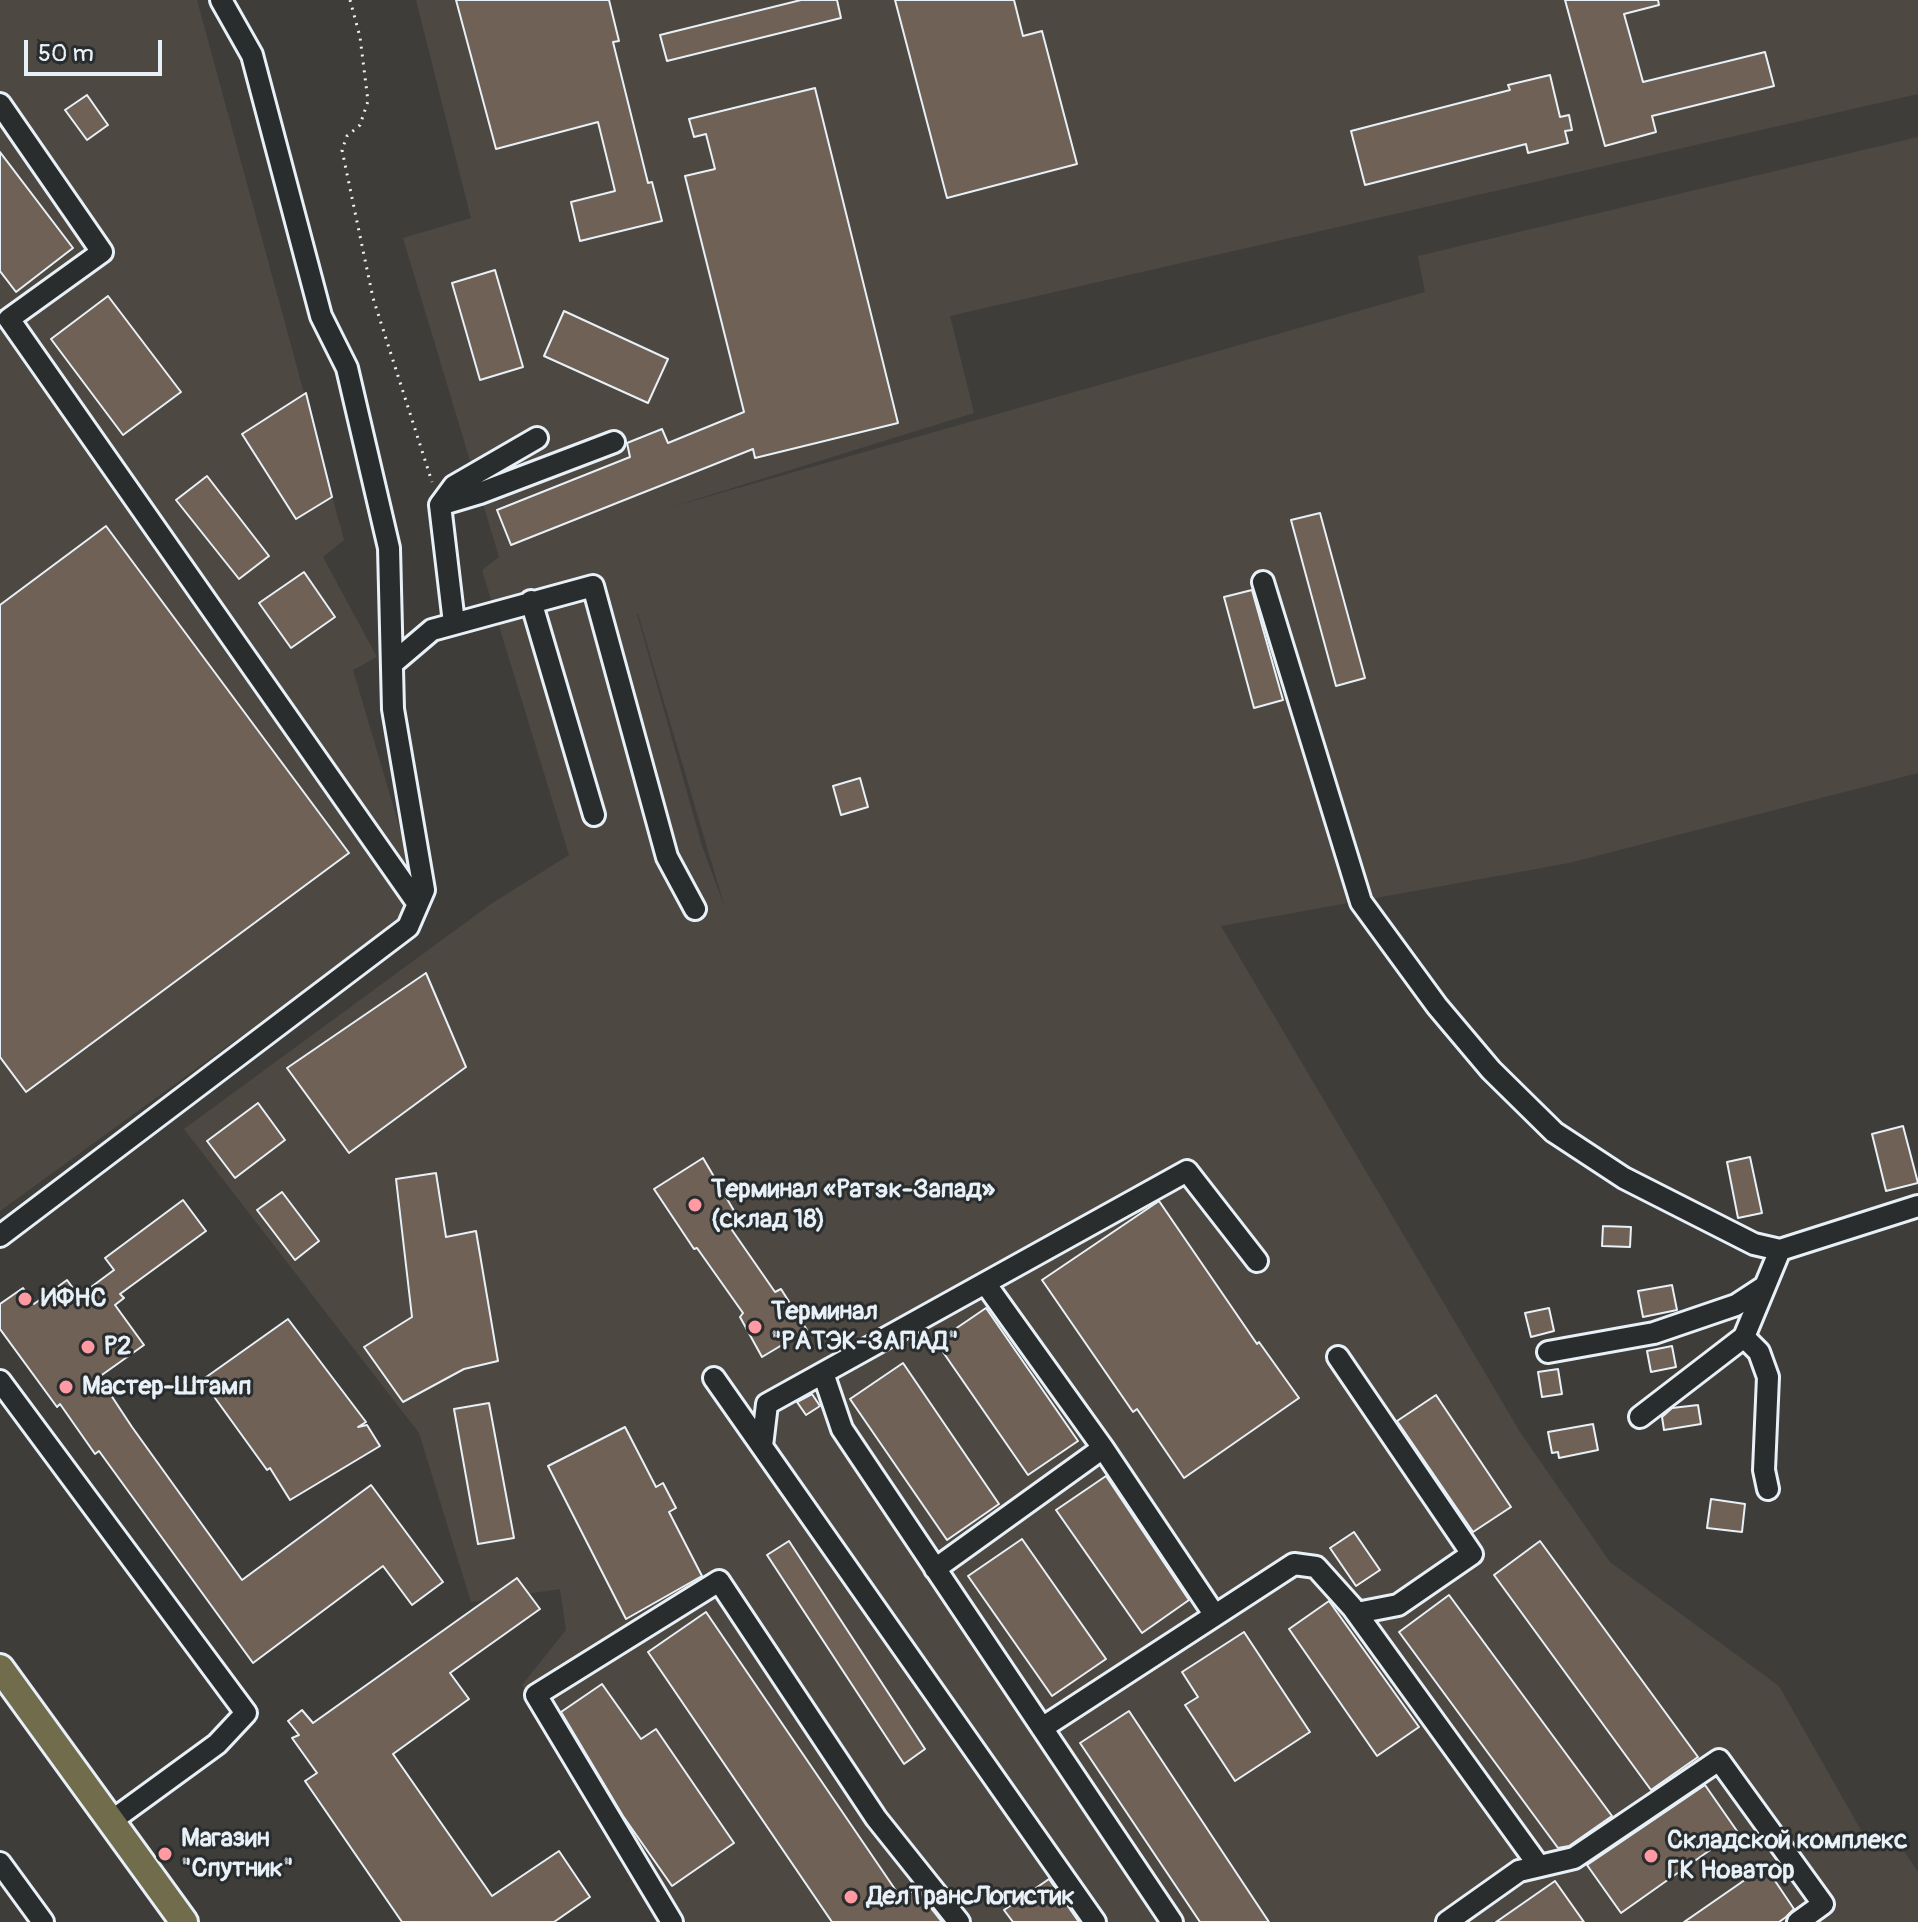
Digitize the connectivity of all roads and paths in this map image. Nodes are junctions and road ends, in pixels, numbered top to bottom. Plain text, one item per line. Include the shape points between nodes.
1 (221, 0) edge
2 (350, 0) edge
3 (0, 104) edge
4 (537, 438) dead end
5 (614, 442) dead end
6 (440, 505) junction
7 (1263, 582) dead end
8 (531, 601) junction
9 (454, 623) junction
10 (392, 664) junction
11 (594, 815) dead end
12 (418, 904) junction
13 (695, 909) dead end
14 (1918, 1206) edge
15 (0, 1236) edge
16 (1780, 1250) junction
17 (1257, 1261) dead end
18 (985, 1283) junction
19 (1765, 1286) junction
20 (1744, 1337) junction
21 (1548, 1352) dead end
22 (1338, 1357) dead end
23 (823, 1373) junction
24 (714, 1378) dead end
25 (0, 1381) edge
26 (1640, 1417) dead end
27 (762, 1446) junction
28 (1103, 1448) junction
29 (1768, 1489) dead end
30 (935, 1569) junction
31 (1357, 1613) junction
32 (1214, 1614) junction
33 (0, 1668) edge
34 (1042, 1728) junction
35 (110, 1822) junction
36 (1539, 1866) junction
37 (3, 1875) edge
38 (43, 1922) edge
39 (184, 1922) edge
40 (672, 1922) edge
41 (959, 1922) edge
42 (1095, 1922) edge
43 (1172, 1922) edge
44 (1447, 1922) edge
45 (1798, 1922) edge

1 - 10 street via 252,55 321,316 347,368 389,548
2 - 6 path via 368,101 360,125 347,136 342,150 373,298
3 - 12 street via 102,252 9,319
4 - 6 street via 454,486
5 - 6 street
6 - 9 street
7 - 16 street via 1361,902 1437,1006 1554,1132 1624,1178 1754,1244
8 - 9 street
8 - 11 street
8 - 13 street via 593,586 667,857
9 - 10 street via 426,632
10 - 12 street via 393,709 424,890
12 - 15 street via 408,927
14 - 16 street
16 - 19 street
17 - 18 street via 1187,1171
18 - 23 street
18 - 28 street
19 - 20 street
19 - 21 street via 1736,1305 1654,1333
20 - 26 street
20 - 29 street via 1759,1352 1768,1377
22 - 31 street via 1472,1554 1398,1605
23 - 27 street via 767,1404
23 - 30 street via 842,1429
24 - 27 street
25 - 35 street via 246,1713 217,1744
27 - 42 street
28 - 30 street
28 - 32 street
30 - 34 street
31 - 32 street via 1316,1567 1294,1564
31 - 36 street
32 - 34 street
33 - 35 main road
34 - 43 street
35 - 39 main road
36 - 44 street via 1519,1871
36 - 45 street via 1574,1858 1719,1760 1823,1904
37 - 38 street
40 - 41 street via 536,1695 719,1581 876,1818

